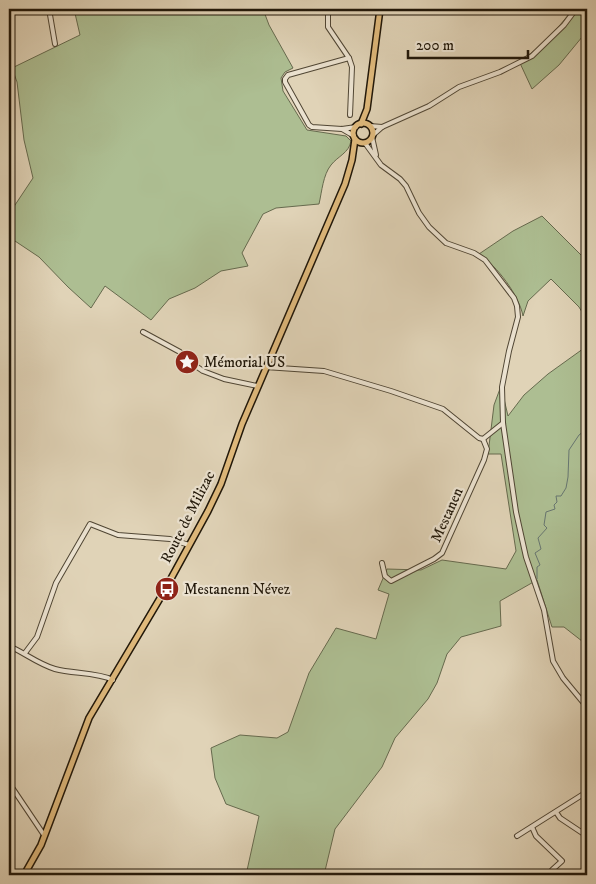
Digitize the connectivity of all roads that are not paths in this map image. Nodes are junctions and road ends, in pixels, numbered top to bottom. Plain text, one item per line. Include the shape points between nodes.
1 (49, 9) edge
2 (328, 9) edge
3 (380, 9) edge
4 (576, 9) edge
5 (55, 44) dead end
6 (349, 58) junction
7 (367, 109) junction
8 (350, 115) dead end
9 (358, 125) junction
10 (369, 125) junction
11 (382, 127) junction
12 (342, 129) junction
13 (372, 136) junction
14 (355, 137) junction
15 (365, 143) junction
16 (378, 159) junction
17 (352, 160) junction
18 (143, 332) dead end
19 (266, 367) junction
20 (257, 386) junction
21 (503, 423) junction
22 (483, 439) junction
23 (188, 545) junction
24 (382, 563) dead end
25 (9, 646) edge
26 (25, 653) junction
27 (113, 680) junction
28 (587, 707) edge
29 (9, 783) edge
30 (587, 795) edge
31 (556, 812) junction
32 (532, 827) junction
33 (44, 835) junction
34 (518, 836) dead end
35 (587, 836) edge
36 (552, 870) dead end
37 (24, 875) edge

1 - 5 street
2 - 6 street via 328,27
3 - 7 main road
4 - 11 street via 532,56 459,87 429,106
6 - 8 street via 352,67
6 - 12 street via 288,74 285,79 309,125
7 - 9 main road
7 - 10 main road
9 - 10 main road
9 - 12 street
9 - 14 main road
10 - 11 street
10 - 13 main road
11 - 13 street
12 - 14 street
13 - 15 main road
13 - 16 street
14 - 15 main road
14 - 17 main road, Route de Milizac
15 - 16 street
15 - 17 main road, Route de Milizac
16 - 21 street via 406,186 419,213 435,233 446,242 484,260 517,306 518,317 502,387
17 - 19 main road, Route de Milizac via 334,210
18 - 20 street via 180,352 203,371
19 - 20 main road, Route de Milizac
19 - 22 street via 318,370 358,380 443,409
20 - 23 main road, Route de Milizac via 221,484
21 - 22 street
21 - 28 street via 516,512 526,557 544,610 553,661
22 - 24 street, Mestanen via 487,449 484,460 442,553 392,581 385,576
23 - 26 street via 170,539 118,535 90,524 56,583 37,637
23 - 27 main road, Route de Milizac
25 - 26 street
26 - 27 street via 38,663 56,669
27 - 33 main road, Route de Milizac via 90,718
29 - 33 street
30 - 31 street
31 - 32 street
31 - 35 street
32 - 34 street
32 - 36 street via 536,836 562,861
33 - 37 main road, Route de Milizac

